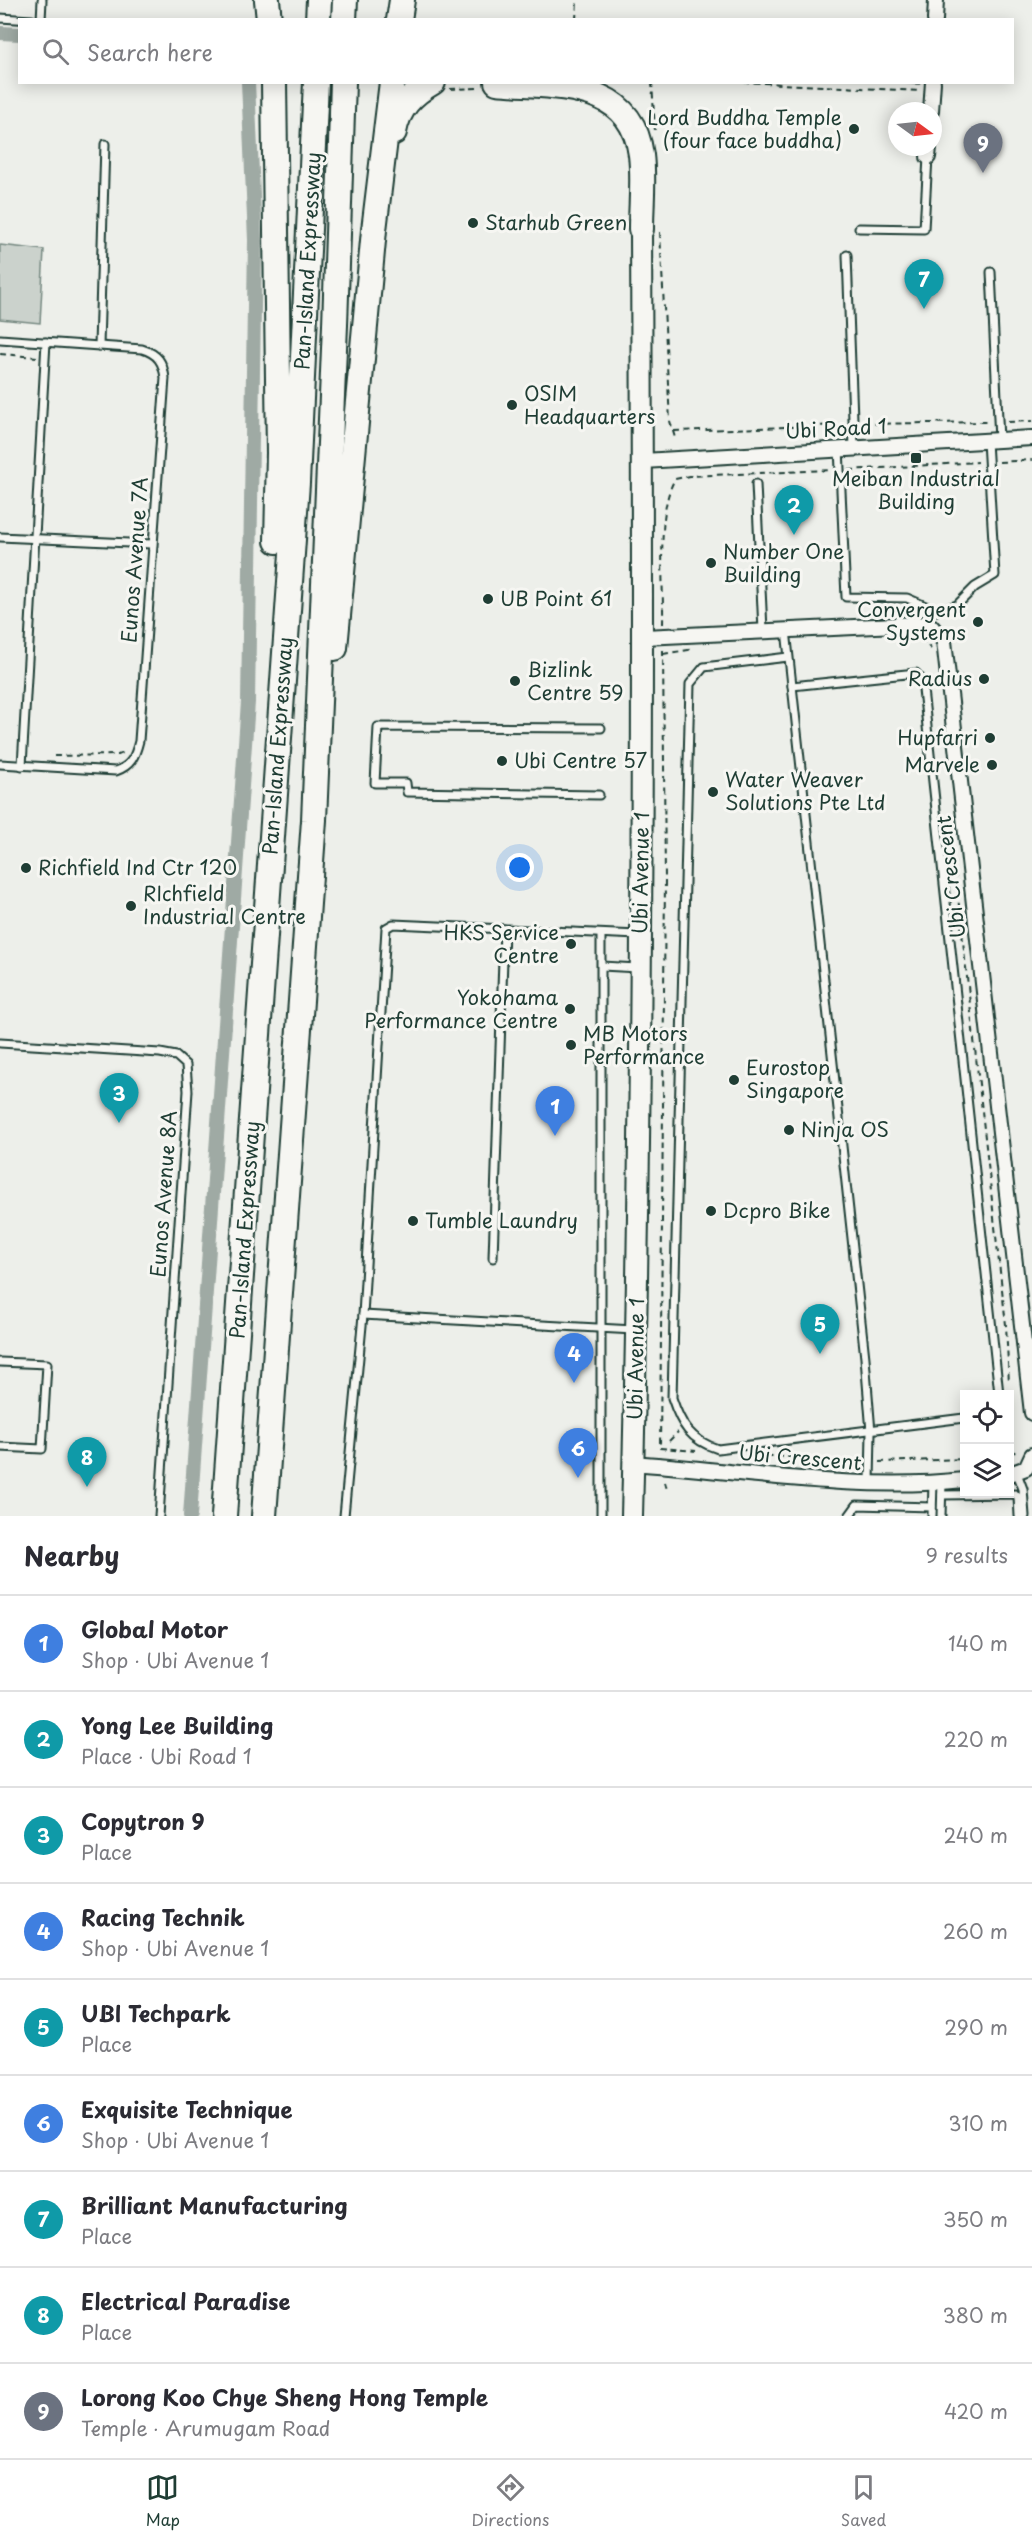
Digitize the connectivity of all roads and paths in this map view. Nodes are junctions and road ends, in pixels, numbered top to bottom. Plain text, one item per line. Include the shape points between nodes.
1 (42, 0) edge
2 (267, 0) edge
3 (319, 0) edge
4 (345, 0) edge
5 (402, 0) edge
6 (577, 0) edge
7 (936, 0) edge
8 (0, 18) edge
9 (41, 18) edge
10 (269, 18) edge
11 (318, 18) edge
12 (344, 18) edge
13 (399, 18) edge
14 (576, 18) edge
15 (935, 18) edge
16 (18, 19) edge
17 (274, 84) edge
18 (343, 84) edge
19 (392, 84) edge
20 (652, 84) edge
21 (818, 84) edge
22 (489, 85) edge
23 (437, 86) edge
24 (932, 87) edge
25 (316, 91) edge
26 (931, 102) edge
27 (655, 141) dead end
28 (105, 144) dead end
29 (929, 156) edge
30 (650, 226) junction
31 (859, 228) dead end
32 (374, 230) junction
33 (847, 255) dead end
34 (991, 272) dead end
35 (0, 339) edge
36 (46, 342) junction
37 (99, 346) junction
38 (0, 354) edge
39 (46, 358) junction
40 (675, 438) dead end
41 (1032, 438) edge
42 (993, 440) junction
43 (854, 447) junction
44 (839, 448) junction
45 (1032, 460) edge
46 (643, 461) junction
47 (989, 462) junction
48 (840, 470) junction
49 (756, 484) dead end
50 (0, 537) edge
51 (35, 540) junction
52 (151, 544) junction
53 (288, 595) junction
54 (763, 630) junction
55 (786, 630) junction
56 (918, 636) dead end
57 (654, 637) junction
58 (698, 649) dead end
59 (663, 654) junction
60 (788, 657) junction
61 (933, 658) dead end
62 (792, 686) junction
63 (601, 729) dead end
64 (22, 757) junction
65 (133, 759) junction
66 (0, 764) edge
67 (22, 766) junction
68 (599, 795) dead end
69 (314, 820) junction
70 (953, 851) dead end
71 (504, 929) junction
72 (601, 934) junction
73 (640, 935) junction
74 (602, 966) junction
75 (641, 968) junction
76 (665, 995) junction
77 (671, 995) dead end
78 (0, 1043) edge
79 (493, 1258) dead end
80 (363, 1316) junction
81 (602, 1328) junction
82 (637, 1330) junction
83 (0, 1362) edge
84 (998, 1390) edge
85 (1032, 1413) edge
86 (960, 1419) edge
87 (683, 1426) junction
88 (871, 1432) junction
89 (669, 1441) dead end
90 (1010, 1444) edge
91 (0, 1447) edge
92 (704, 1452) dead end
93 (752, 1455) dead end
94 (1032, 1455) edge
95 (960, 1459) edge
96 (871, 1462) junction
97 (633, 1463) junction
98 (1014, 1473) edge
99 (1014, 1475) edge
100 (960, 1481) edge
101 (664, 1482) dead end
102 (870, 1483) junction
103 (939, 1487) junction
104 (667, 1490) dead end
105 (932, 1507) junction
106 (159, 1516) edge
107 (224, 1516) edge
108 (264, 1516) edge
109 (344, 1516) edge
110 (601, 1516) edge
111 (632, 1516) edge
112 (849, 1516) edge
113 (932, 1516) edge
114 (942, 1516) edge
115 (1019, 1516) edge
116 (1025, 1516) edge

1 - 9 lane
2 - 10 highway
3 - 11 highway
4 - 12 highway
5 - 13 highway
6 - 14 path
7 - 15 street
8 - 16 lane
17 - 53 highway via 279,453 276,567
18 - 69 highway, Pan-Island Expressway
19 - 32 highway
20 - 27 path
21 - 24 path
22 - 23 path
22 - 30 highway via 583,90 603,96 619,109 634,129 641,155
23 - 32 highway via 416,92 397,117
24 - 26 street
25 - 53 highway, Pan-Island Expressway
28 - 37 lane
29 - 31 lane via 924,229
30 - 40 path
30 - 46 street, Ubi Avenue 1
32 - 69 highway via 336,647
33 - 43 lane
34 - 42 lane
35 - 36 lane
36 - 37 lane
36 - 39 lane
37 - 52 lane, Eunos Avenue 7A via 152,352 160,360 165,378
38 - 39 path
39 - 51 lane
41 - 42 street, Ubi Road 1
42 - 43 street, Ubi Road 1
42 - 47 lane
43 - 44 street, Ubi Road 1
44 - 46 street, Ubi Road 1
44 - 48 lane
45 - 47 path
46 - 57 street, Ubi Avenue 1
47 - 48 path
47 - 48 lane via 995,575 957,605 937,611 907,598 846,597
48 - 57 path via 675,479 664,513
49 - 54 lane
50 - 51 lane
51 - 52 lane
51 - 64 lane
52 - 65 lane, Eunos Avenue 7A via 139,741
53 - 107 highway, Pan-Island Expressway
54 - 55 street, Ubi Crescent
54 - 57 street, Ubi Crescent
55 - 60 lane
55 - 85 street, Ubi Crescent via 917,624 930,625 944,641
56 - 61 path
57 - 59 path
57 - 73 street, Ubi Avenue 1
58 - 59 path
59 - 76 path
60 - 62 lane
60 - 87 lane via 704,667 690,684 672,1398
62 - 84 lane via 916,673 922,680
62 - 88 lane
63 - 68 lane via 378,727 375,783 406,783 407,792
64 - 65 path via 126,752
64 - 67 lane
65 - 67 lane via 124,769 106,772
66 - 67 lane
69 - 108 highway, Pan-Island Expressway
70 - 90 path via 1006,1325
71 - 72 lane
71 - 79 lane
71 - 80 lane via 393,924 386,928
72 - 73 lane
72 - 74 lane
73 - 75 street, Ubi Avenue 1
74 - 75 lane
74 - 81 lane
75 - 82 street, Ubi Avenue 1
76 - 77 path
76 - 92 path via 660,1448
78 - 106 lane, Eunos Avenue 8A via 160,1053 176,1056 186,1065 188,1091
80 - 81 lane
80 - 109 lane
81 - 82 lane
81 - 110 lane
82 - 97 street, Ubi Avenue 1
83 - 91 lane via 47,1364 42,1449
86 - 88 lane
87 - 88 lane via 703,1444 718,1449
87 - 89 path
88 - 96 lane
93 - 96 path
94 - 98 street via 1026,1468
95 - 96 path
96 - 102 lane
97 - 102 street, Ubi Crescent
97 - 111 street, Ubi Avenue 1
99 - 116 lane via 1023,1489
100 - 103 street, Ubi Crescent
101 - 104 path
102 - 103 street, Ubi Crescent
103 - 105 lane
103 - 114 lane
103 - 115 lane via 1015,1494
105 - 112 lane via 857,1505
105 - 113 lane

